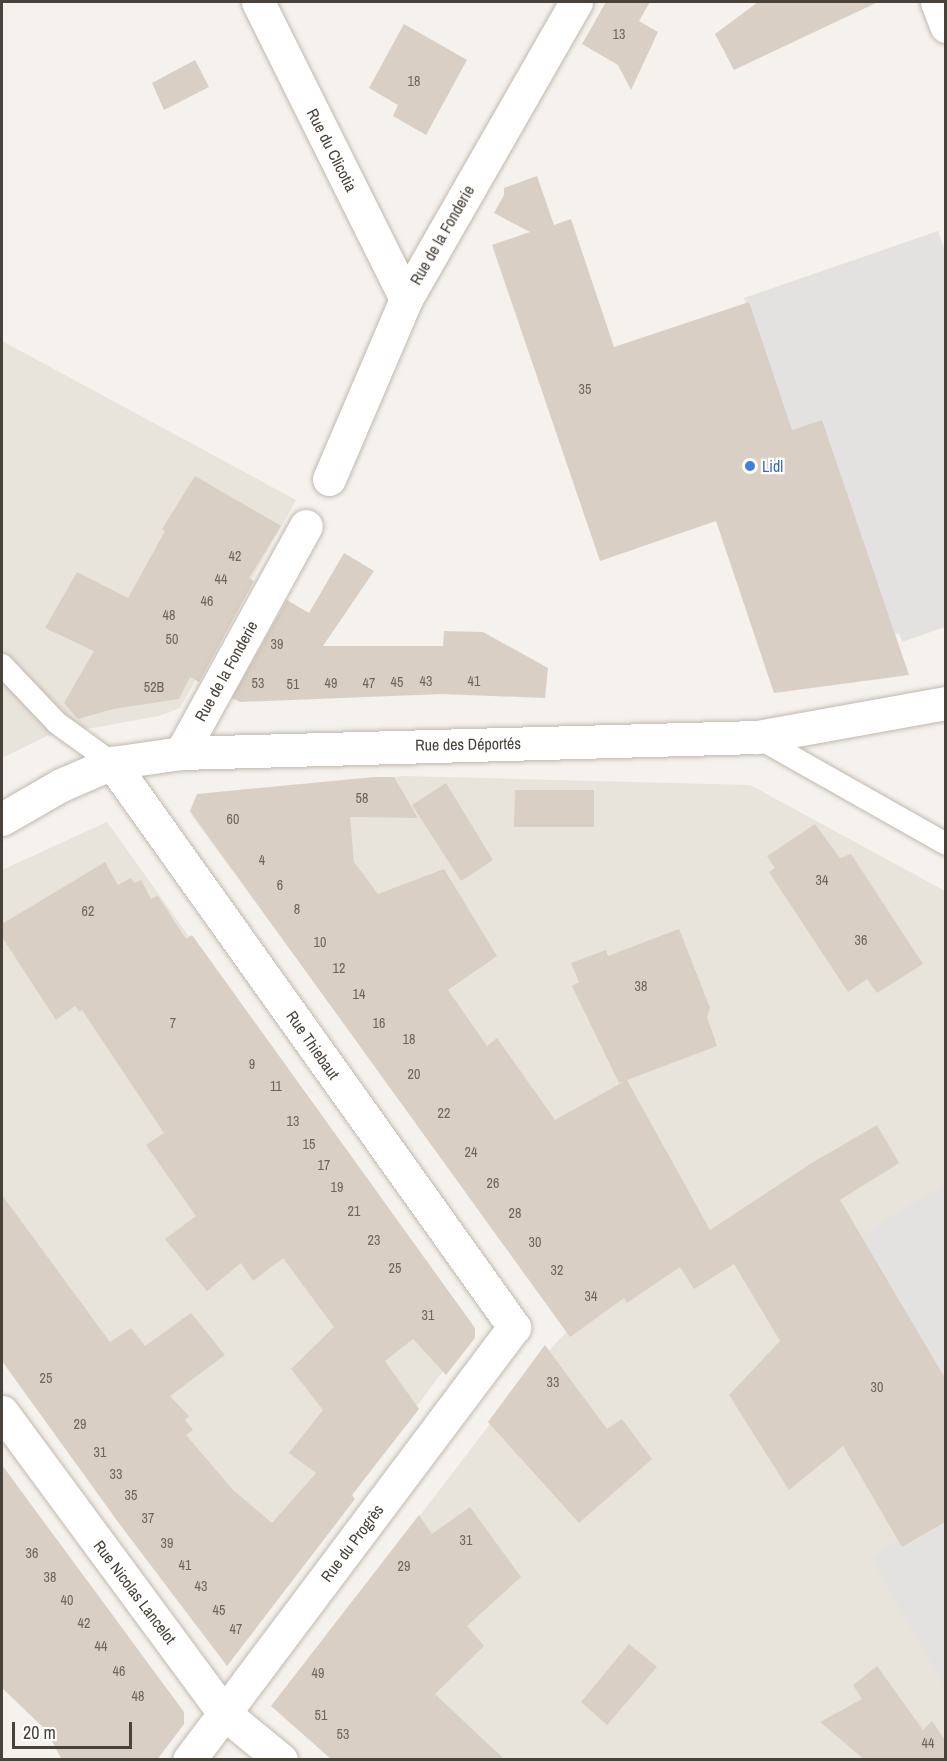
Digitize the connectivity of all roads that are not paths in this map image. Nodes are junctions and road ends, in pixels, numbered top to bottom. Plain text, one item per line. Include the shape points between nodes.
1 (258, 2) edge
2 (576, 2) edge
3 (938, 2) edge
4 (945, 26) edge
5 (406, 298) junction
6 (329, 479) dead end
7 (306, 526) dead end
8 (2, 665) edge
9 (945, 703) edge
10 (758, 737) junction
11 (181, 753) junction
12 (112, 763) junction
13 (2, 819) edge
14 (945, 844) edge
15 (514, 1327) joint
16 (2, 1412) edge
17 (224, 1713) junction
18 (189, 1760) edge
19 (281, 1760) edge

1 - 5 street, Rue du Clicotia
2 - 5 street, Rue de la Fonderie
3 - 4 street
5 - 6 street, Rue de la Fonderie
7 - 11 street, Rue de la Fonderie
8 - 12 lane via 57,723
9 - 10 street, Rue des Déportés
10 - 11 street, Rue des Déportés
10 - 14 lane
11 - 12 street, Rue des Déportés
12 - 13 street, Rue des Déportés via 61,785
12 - 15 street, Rue Thiebaut
15 - 17 street, Rue du Progrès
16 - 17 street, Rue Nicolas Lancelot
17 - 18 street, Rue du Progrès
17 - 19 street, Rue Nicolas Lancelot

